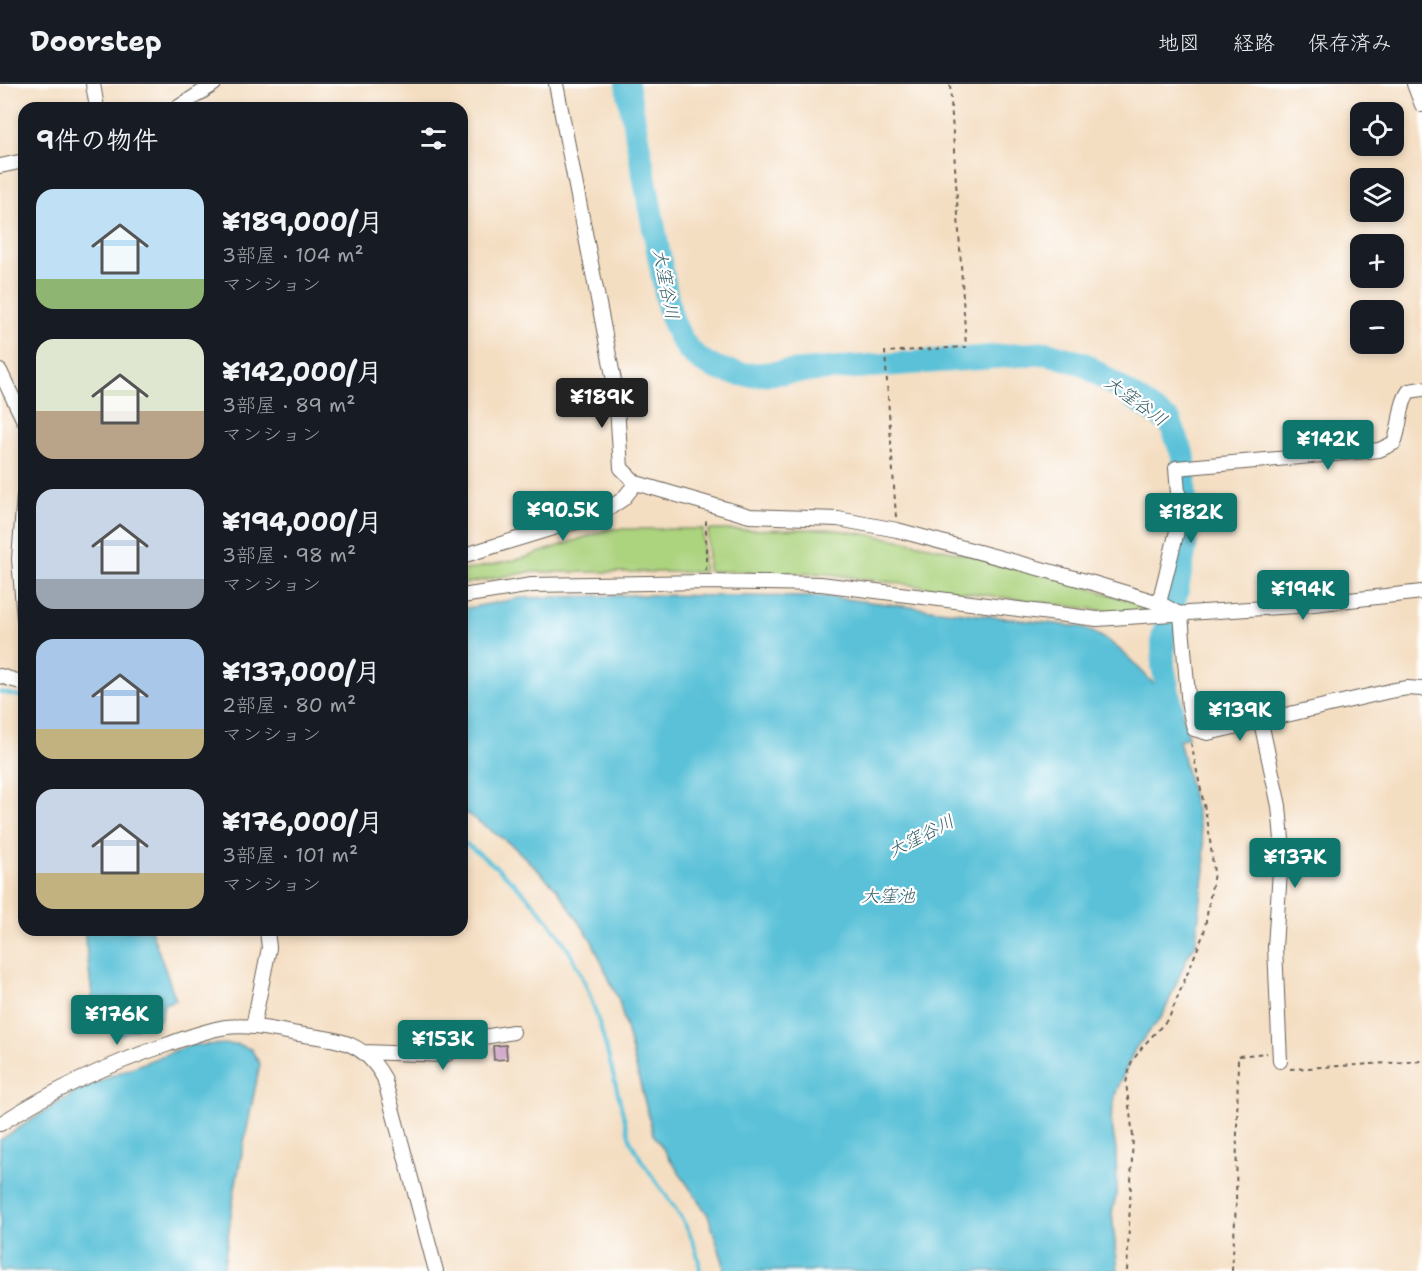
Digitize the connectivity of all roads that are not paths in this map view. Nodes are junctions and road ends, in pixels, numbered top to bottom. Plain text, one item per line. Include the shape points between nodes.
1 (93, 84) edge
2 (214, 84) edge
3 (556, 84) edge
4 (1414, 84) edge
5 (96, 102) edge
6 (186, 102) edge
7 (1422, 105) edge
8 (18, 162) edge
9 (0, 166) edge
10 (0, 371) edge
11 (1422, 389) edge
12 (18, 408) edge
13 (636, 483) junction
14 (468, 554) edge
15 (1422, 592) edge
16 (468, 595) edge
17 (1171, 611) junction
18 (0, 676) edge
19 (18, 681) edge
20 (1422, 689) edge
21 (1261, 722) junction
22 (267, 936) edge
23 (253, 1028) junction
24 (513, 1032) dead end
25 (364, 1052) junction
26 (1280, 1061) road end
27 (0, 1124) edge
28 (436, 1271) edge

1 - 5 street
2 - 6 street
3 - 13 street via 614,379 621,468
4 - 7 street
8 - 9 street
10 - 12 street
11 - 17 street via 1409,391 1403,399 1394,443 1378,450 1176,468 1180,519
13 - 14 street via 623,499 595,518
13 - 17 street via 750,516 838,519 897,530
15 - 17 street
16 - 17 street via 532,585 747,582 842,586 1097,619
17 - 21 street via 1194,729 1208,733
18 - 19 street
20 - 21 street via 1389,691
21 - 26 street via 1279,806 1282,840 1275,947
22 - 23 street
23 - 25 street via 344,1040
23 - 27 street via 211,1030 134,1056 69,1083
24 - 25 street via 455,1042 452,1051 445,1055
25 - 28 street via 384,1078

